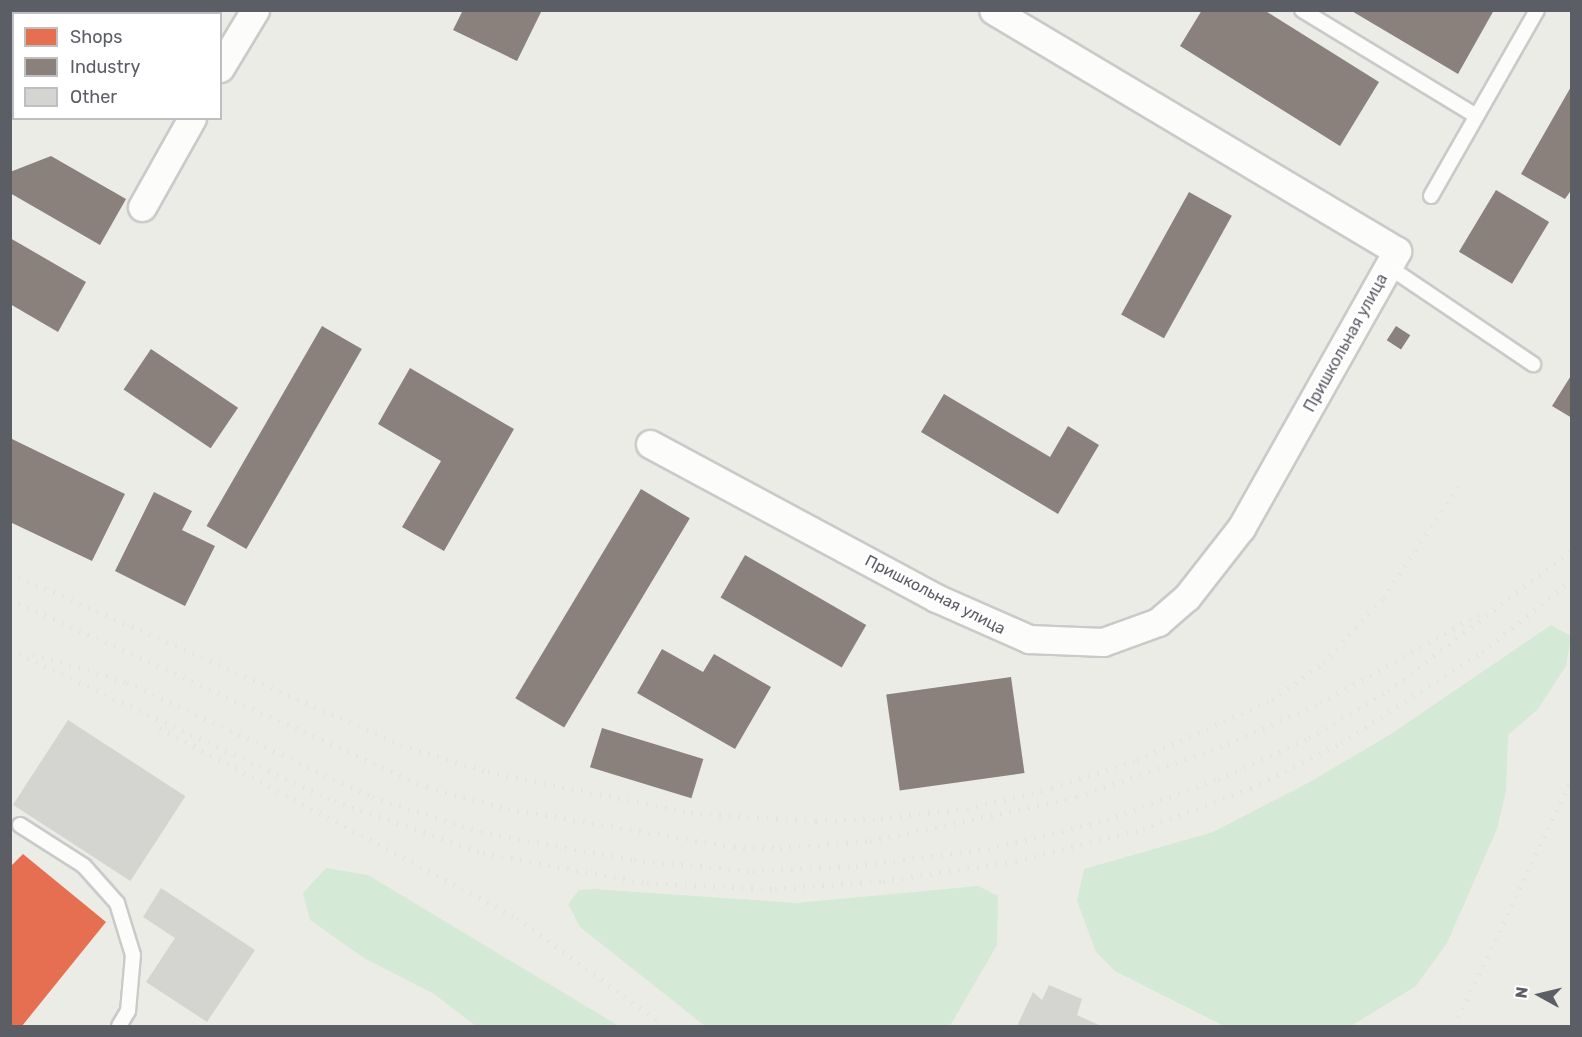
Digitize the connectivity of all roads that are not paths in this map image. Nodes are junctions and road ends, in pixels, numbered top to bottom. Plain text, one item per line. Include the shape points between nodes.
1 (255, 10) edge
2 (993, 10) edge
3 (1302, 10) edge
4 (1537, 10) edge
5 (222, 65) edge
6 (1476, 116) junction
7 (191, 120) edge
8 (1431, 196) dead end
9 (142, 207) dead end
10 (1393, 259) junction
11 (1533, 364) dead end
12 (651, 444) dead end
13 (20, 825) dead end
14 (119, 1026) edge

1 - 5 street
2 - 10 street
3 - 6 lane
4 - 6 lane
6 - 8 lane
7 - 9 street
10 - 11 lane
10 - 12 street, Пришкольная улица via 1241,528 1187,597 1158,622 1102,642 1029,639 1000,630
13 - 14 lane via 84,866 117,903 133,955 128,1011

